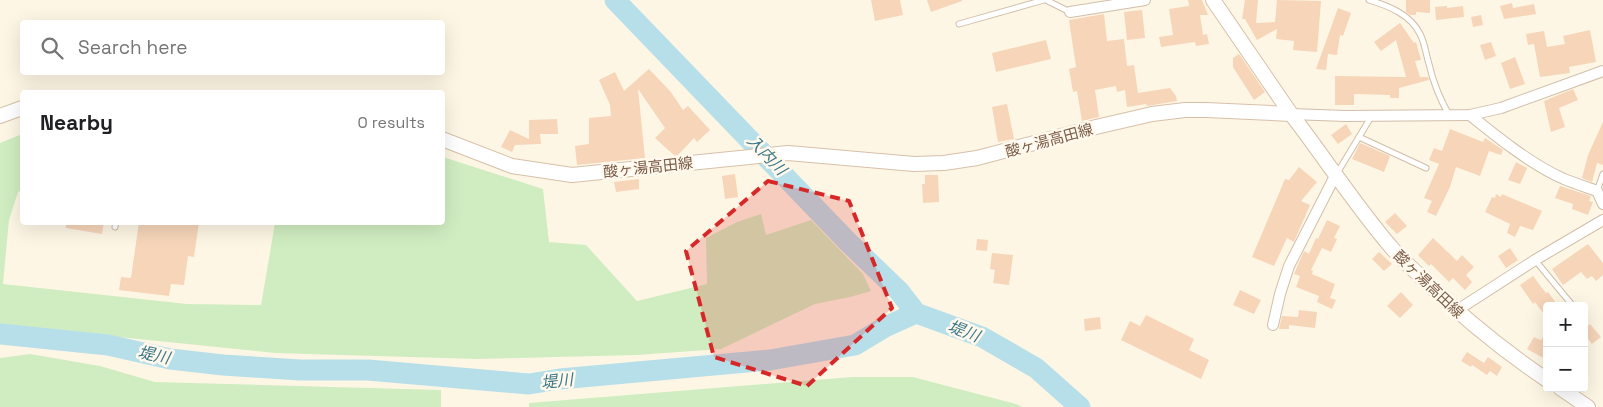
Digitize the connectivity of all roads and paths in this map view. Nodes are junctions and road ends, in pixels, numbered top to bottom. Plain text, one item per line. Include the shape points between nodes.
1 (1045, 0) edge
2 (1146, 0) edge
3 (1214, 0) edge
4 (1370, 0) edge
5 (1070, 12) joint
6 (959, 24) dead end
7 (1603, 71) edge
8 (20, 109) edge
9 (1291, 114) junction
10 (1470, 115) junction
11 (0, 116) edge
12 (1371, 116) junction
13 (1449, 116) junction
14 (1359, 137) junction
15 (445, 140) edge
16 (1426, 168) dead end
17 (1603, 174) edge
18 (1335, 176) junction
19 (1597, 191) junction
20 (1603, 204) edge
21 (1603, 220) edge
22 (1535, 260) junction
23 (1570, 302) edge
24 (1456, 310) junction
25 (1273, 325) dead end
26 (1543, 377) edge
27 (1566, 392) edge
28 (1588, 407) edge

1 - 5 lane
1 - 6 lane
2 - 5 street
3 - 9 main road
4 - 13 lane via 1399,12 1420,34 1440,100
7 - 10 street via 1501,108
8 - 11 main road
9 - 12 street
9 - 15 main road, 酸ヶ湯高田線 via 1199,110 1152,114 977,158 944,163 914,164 788,153 572,175 512,166
9 - 18 main road, 酸ヶ湯高田線
10 - 13 street
10 - 19 street via 1542,167
12 - 13 street
12 - 14 lane
14 - 16 lane
14 - 18 lane
17 - 19 lane
18 - 24 main road, 酸ヶ湯高田線 via 1392,248
18 - 25 street via 1289,266
19 - 20 street
21 - 22 street
22 - 23 lane
22 - 24 street
24 - 26 main road, 酸ヶ湯高田線
27 - 28 main road

